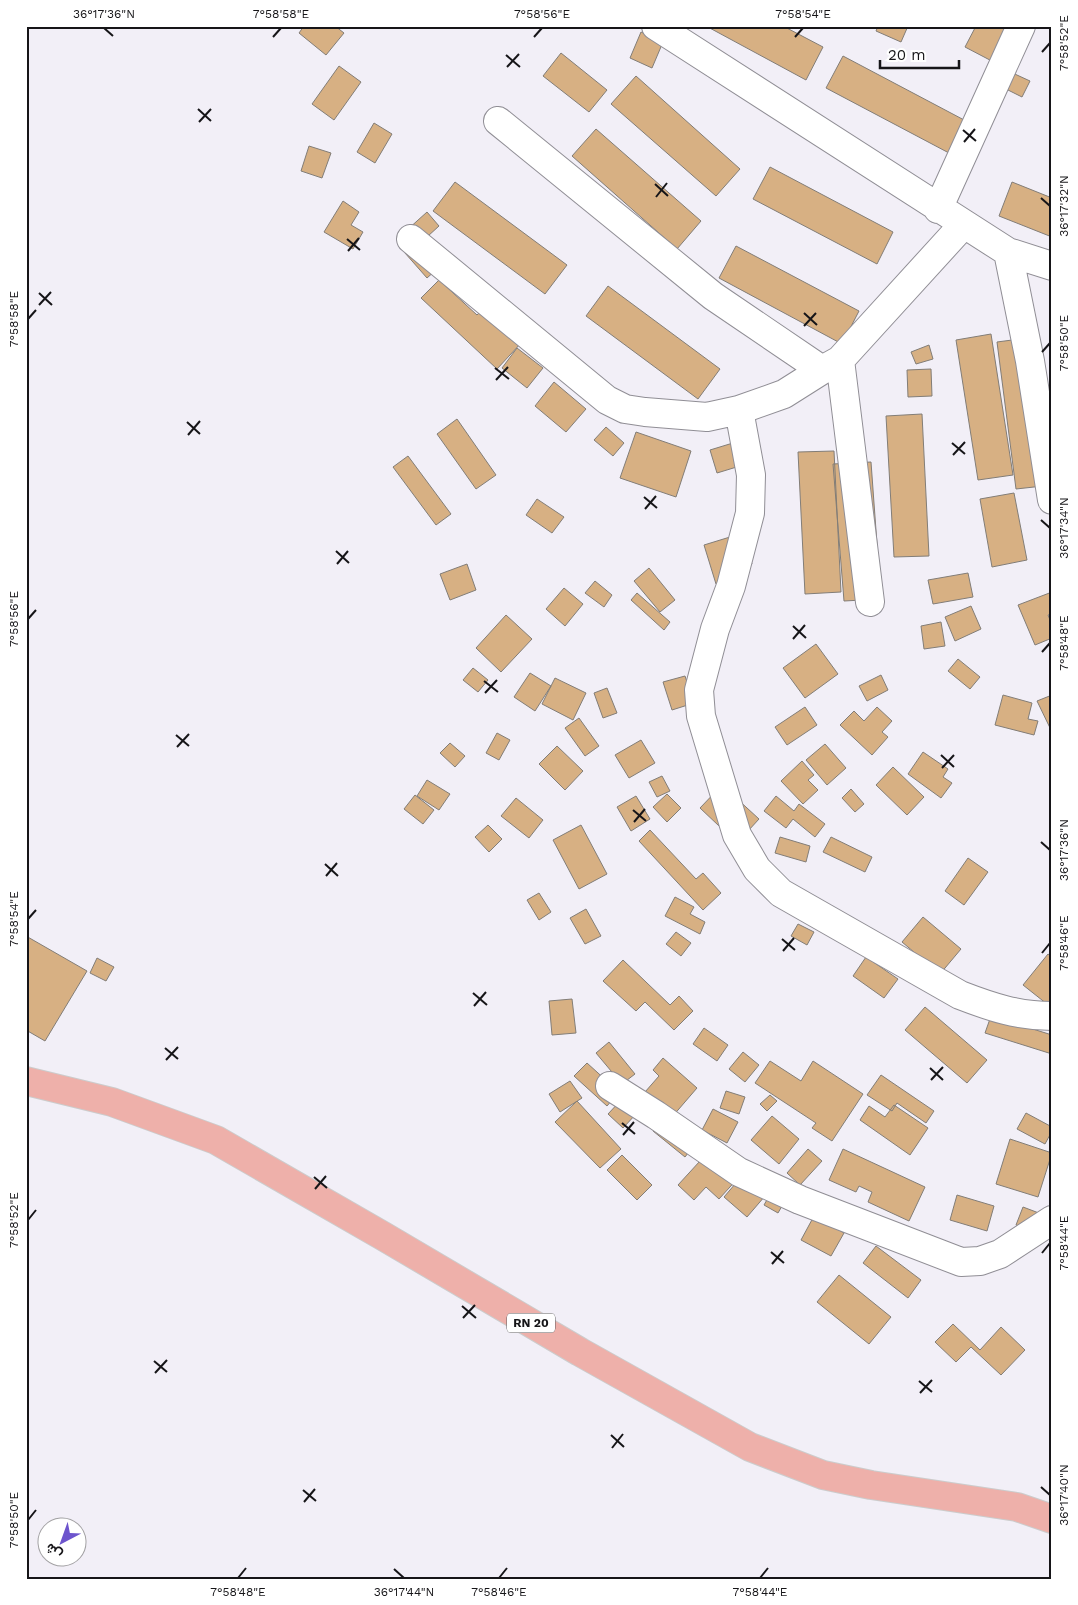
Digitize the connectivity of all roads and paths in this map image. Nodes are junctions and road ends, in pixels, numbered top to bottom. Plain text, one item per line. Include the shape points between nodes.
1 (656, 26) edge
2 (1021, 26) edge
3 (498, 121) dead end
4 (938, 208) junction
5 (963, 225) junction
6 (411, 239) dead end
7 (1008, 252) junction
8 (1052, 266) edge
9 (1041, 364) edge
10 (831, 365) junction
11 (739, 410) junction
12 (1052, 500) edge
13 (870, 602) dead end
14 (1052, 1016) edge
15 (26, 1081) edge
16 (610, 1086) dead end
17 (1052, 1220) edge
18 (1052, 1519) edge

1 - 4 street
2 - 4 street
3 - 10 street via 713,296
4 - 5 street
5 - 7 street
5 - 10 street
6 - 11 street via 608,400 624,408 645,412 708,417
7 - 8 street
7 - 9 street
9 - 12 street
10 - 11 street via 784,394
10 - 13 street
11 - 14 street via 751,476 750,513 699,690 701,716 737,835 757,869 781,893 960,995 990,1007 1029,1016
15 - 18 main road, RN 20 via 112,1102 216,1140 750,1447 822,1475 1017,1507
16 - 17 street via 739,1172 800,1200 961,1262 980,1261 1000,1254

